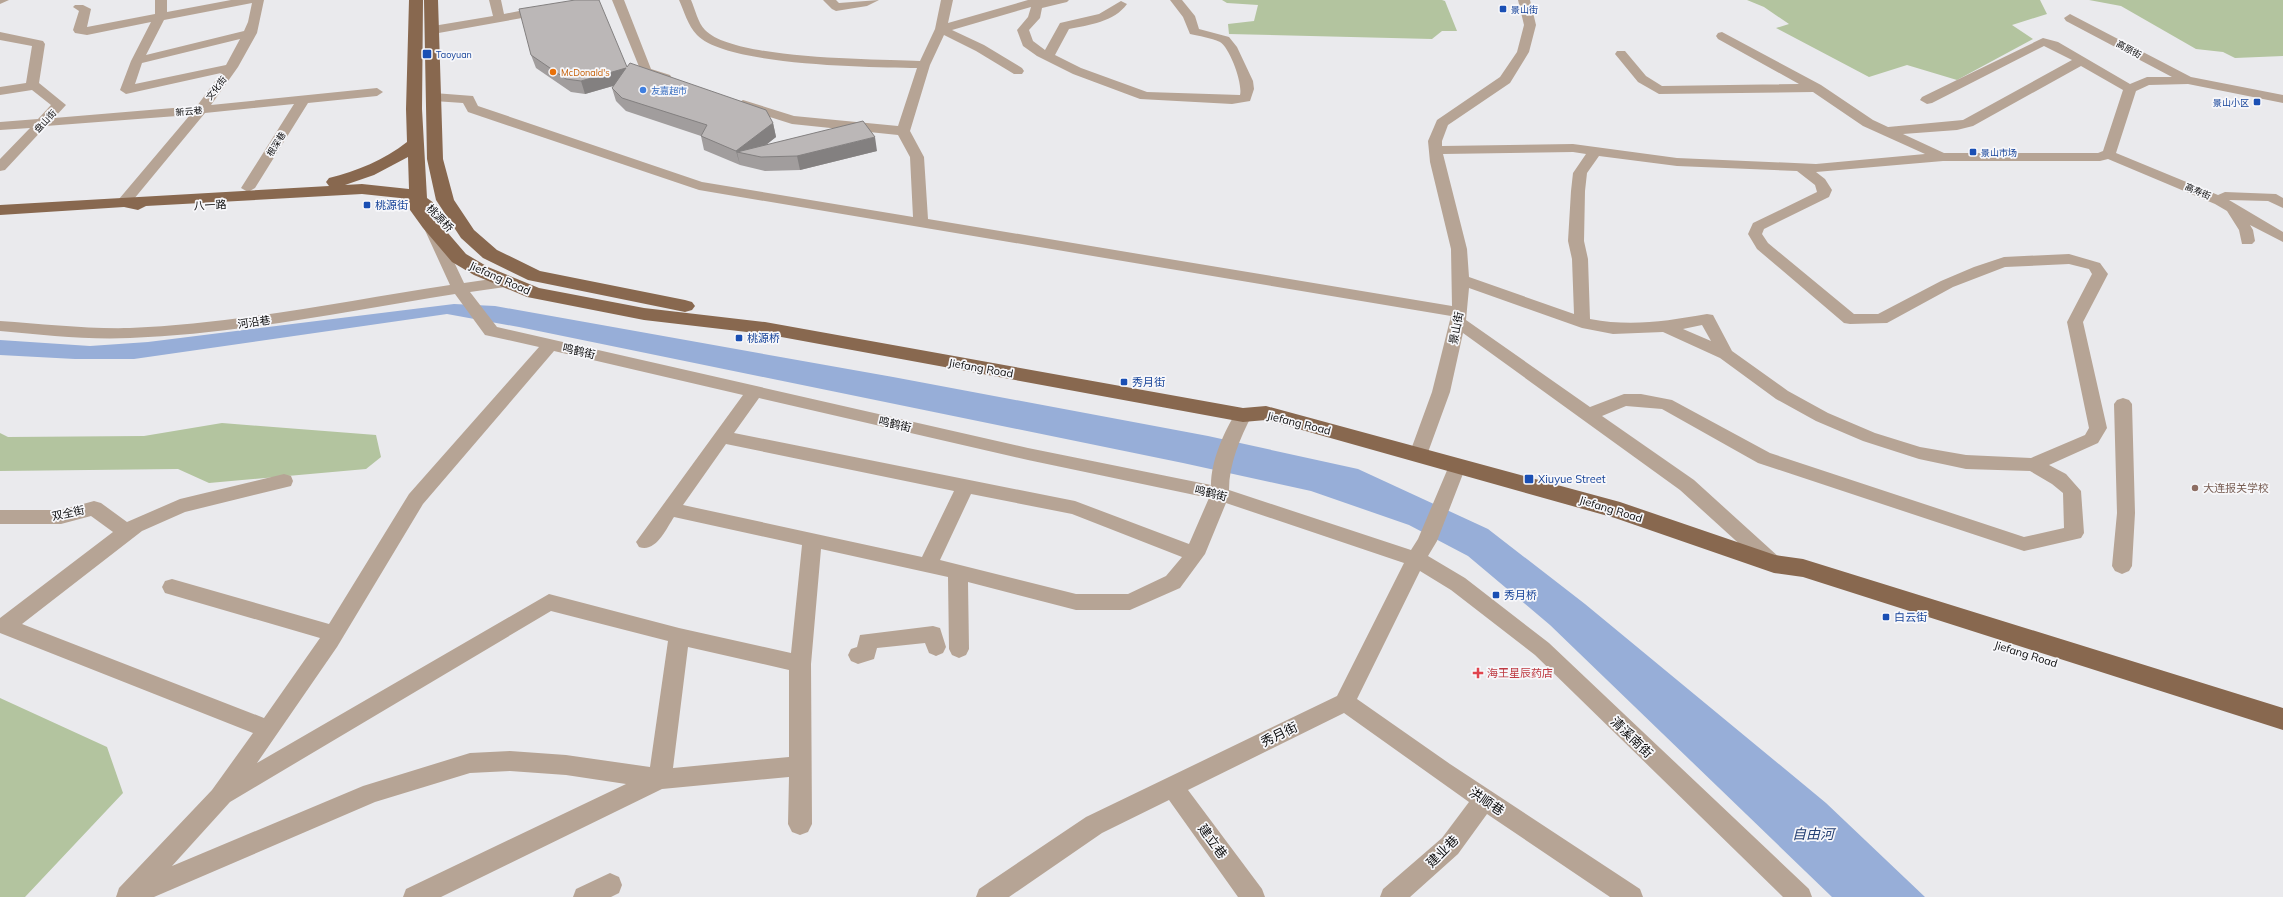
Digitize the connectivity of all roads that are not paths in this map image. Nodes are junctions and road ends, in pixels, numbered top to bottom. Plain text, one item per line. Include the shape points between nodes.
1 (160, 0) edge
2 (249, 0) edge
3 (258, 0) edge
4 (416, 0) edge
5 (431, 0) edge
6 (496, 0) edge
7 (618, 0) edge
8 (685, 0) edge
9 (829, 0) edge
10 (873, 0) edge
11 (947, 0) edge
12 (1041, 0) edge
13 (1063, 0) edge
14 (1176, 0) edge
15 (1524, 0) edge
16 (1121, 4) dead end
17 (79, 7) dead end
18 (556, 8) edge
19 (161, 15) junction
20 (499, 18) junction
21 (2070, 18) dead end
22 (433, 30) junction
23 (940, 30) junction
24 (252, 33) junction
25 (0, 36) edge
26 (1722, 36) dead end
27 (1621, 54) dead end
28 (1048, 56) junction
29 (137, 61) junction
30 (2080, 62) junction
31 (924, 65) junction
32 (232, 66) junction
33 (1018, 71) dead end
34 (2188, 80) junction
35 (675, 81) edge
36 (35, 86) junction
37 (1816, 88) junction
38 (2130, 89) junction
39 (0, 91) edge
40 (377, 92) dead end
41 (434, 97) junction
42 (304, 99) junction
43 (2283, 99) edge
44 (1927, 100) dead end
45 (734, 101) edge
46 (199, 110) junction
47 (44, 121) junction
48 (0, 126) edge
49 (904, 131) junction
50 (1884, 131) junction
51 (417, 142) junction
52 (1436, 150) junction
53 (1595, 151) junction
54 (2108, 154) junction
55 (1943, 157) junction
56 (435, 159) junction
57 (0, 167) edge
58 (1800, 167) junction
59 (418, 185) junction
60 (248, 188) junction
61 (325, 190) junction
62 (445, 200) junction
63 (124, 202) junction
64 (2226, 204) junction
65 (2283, 204) edge
66 (0, 210) edge
67 (424, 217) junction
68 (921, 223) junction
69 (2283, 238) edge
70 (2247, 241) dead end
71 (1462, 280) junction
72 (505, 282) junction
73 (462, 292) junction
74 (1459, 317) junction
75 (1582, 322) junction
76 (0, 326) edge
77 (1664, 327) junction
78 (764, 328) junction
79 (550, 345) junction
80 (1726, 354) junction
81 (754, 392) junction
82 (2123, 404) dead end
83 (1588, 416) junction
84 (1239, 424) junction
85 (720, 437) junction
86 (1418, 455) junction
87 (2033, 465) junction
88 (1457, 466) junction
89 (284, 481) dead end
90 (1220, 485) junction
91 (966, 486) junction
92 (670, 509) junction
93 (0, 517) edge
94 (127, 532) junction
95 (812, 541) junction
96 (646, 542) dead end
97 (1421, 550) junction
98 (1195, 554) junction
99 (1774, 564) junction
100 (928, 565) junction
101 (2122, 566) dead end
102 (958, 572) junction
103 (1458, 584) joint
104 (172, 587) dead end
105 (334, 634) junction
106 (679, 636) junction
107 (936, 647) dead end
108 (959, 649) dead end
109 (858, 655) dead end
110 (800, 664) junction
111 (1345, 702) junction
112 (2283, 719) edge
113 (268, 729) junction
114 (2283, 735) edge
115 (801, 766) junction
116 (660, 779) junction
117 (1172, 786) junction
118 (220, 797) junction
119 (1485, 800) junction
120 (800, 824) dead end
121 (610, 885) dead end
122 (128, 897) edge
123 (415, 897) edge
124 (585, 897) edge
125 (988, 897) edge
126 (1254, 897) edge
127 (1392, 897) edge
128 (1631, 897) edge
129 (1800, 897) edge

1 - 19 street
2 - 19 street
3 - 24 street, 文化街
4 - 51 main road via 414,109
5 - 22 main road, Jiefang Road
6 - 20 street
7 - 35 street via 646,71
8 - 31 street via 701,33 731,49 801,59
9 - 10 street via 836,7
11 - 23 street
12 - 23 street
13 - 28 street via 1037,6 1034,18 1023,30 1027,43
14 - 28 street via 1188,16 1194,31 1225,40 1233,50 1247,81 1245,98 1232,100 1145,96 1077,71
15 - 52 street, 景山街 via 1530,25 1523,52 1505,80 1442,123 1435,141
16 - 28 street via 1117,10 1100,17 1064,26
17 - 19 street via 85,10 79,30 87,31
18 - 20 street
19 - 29 street
20 - 22 street
21 - 34 street, 高原街
22 - 41 main road, Jiefang Road
23 - 31 street
23 - 33 street via 980,48
24 - 29 street
24 - 32 street, 文化街
25 - 36 street via 39,44 32,84
26 - 37 street
27 - 37 street via 1642,79 1659,90
29 - 32 street via 126,90
30 - 38 street
30 - 44 street via 2054,45 2038,43
30 - 50 street via 2072,64 1968,123
31 - 49 street
32 - 46 street, 文化街
34 - 38 street via 2147,81
34 - 43 street
36 - 39 street
36 - 47 street, 盘山街 via 59,105
37 - 50 street
38 - 54 street
40 - 42 street, 新云巷
41 - 56 main road, Jiefang Road
41 - 68 street via 468,99 473,109 699,186
42 - 46 street, 新云巷
42 - 60 street, 根深巷
45 - 49 street via 792,120
46 - 47 street, 新云巷
46 - 63 street, 文化街
47 - 48 street, 新云巷
47 - 57 street, 盘山街
49 - 68 street via 917,157
50 - 55 street
51 - 59 main road
51 - 61 main road via 403,154 373,171
52 - 53 street via 1573,148
52 - 71 street, 景山街 via 1460,249
53 - 58 street via 1677,162
53 - 75 street via 1580,173 1578,191 1576,240 1580,259
54 - 55 street via 2100,157
54 - 64 street, 高寿街
55 - 58 street via 1816,168
56 - 59 main road via 431,173
56 - 62 main road, Jiefang Road
58 - 87 street via 1820,182 1825,190 1824,194 1758,226 1755,234 1762,246 1850,320 1881,319 1947,284 2004,262 2069,259 2095,266 2100,274 2075,322 2098,428 2092,439
59 - 61 main road via 401,189
59 - 62 main road via 433,191
59 - 67 main road
60 - 61 main road
60 - 63 main road via 166,194
61 - 63 main road, 八一路 via 155,208
61 - 67 main road, 八一路 via 396,202
62 - 78 main road, Jiefang Road via 467,234 490,254 535,276 733,315
63 - 66 main road, 八一路
63 - 78 main road, 桃源桥 via 362,189 404,193 424,202 441,216 471,249 489,263 518,277 563,290
64 - 65 street via 2225,196 2271,197
64 - 69 street, 高寿街
64 - 70 street via 2246,230
67 - 72 main road, Jiefang Road via 459,258
67 - 73 street, 鸣鹤街
68 - 74 street
71 - 74 street, 景山街
71 - 75 street
72 - 73 street, 河沿巷
72 - 78 main road, Jiefang Road via 534,293 644,314
73 - 76 street, 河沿巷 via 245,324 147,333 68,332
73 - 79 street, 鸣鹤街 via 491,331
74 - 83 street
74 - 86 street, 景山街 via 1441,392
75 - 77 street via 1613,329
77 - 80 street
77 - 80 street via 1708,319
78 - 84 main road, Jiefang Road
79 - 81 street, 鸣鹤街
79 - 105 street via 416,499
80 - 87 street via 1782,395 1822,417 1869,437 1919,454 1966,462
81 - 85 street
81 - 90 street, 鸣鹤街 via 1028,454
82 - 101 street via 2126,513
83 - 87 street via 1624,400 1666,404 1764,458 2024,544 2074,533 2072,491 2059,479
83 - 99 street via 1687,486
84 - 86 main road, Jiefang Road via 1266,413
84 - 90 street
85 - 91 street
85 - 92 street
86 - 88 main road, Jiefang Road
88 - 97 street
88 - 99 main road, Jiefang Road via 1620,511
89 - 94 street via 180,506
90 - 97 street, 鸣鹤街
90 - 98 street
91 - 98 street via 1075,508
91 - 100 street
92 - 95 street
92 - 96 street
93 - 94 street, 双全街 via 61,517 94,508
94 - 113 street via 5,626
95 - 100 street
95 - 110 street
97 - 103 street, 鸣鹤街
97 - 111 street
98 - 102 street via 1173,582 1130,602 1076,602
99 - 112 main road, Jiefang Road via 1804,568
99 - 114 main road, Jiefang Road via 1790,578 1803,584
100 - 102 street
102 - 108 street
103 - 129 street, 清溪南街 via 1542,649
104 - 105 street
105 - 113 street
106 - 110 street
106 - 116 street
106 - 118 street via 596,606 549,602
107 - 109 street via 933,634 867,641 867,653
110 - 115 street
111 - 117 street, 秀月街
111 - 119 street, 洪顺巷
113 - 118 street
115 - 116 street
115 - 120 street
116 - 122 street via 566,765 510,761 470,763 371,793
116 - 123 street
117 - 125 street, 秀月街 via 1094,825
117 - 126 street, 建立巷
118 - 122 street
119 - 127 street, 建业巷 via 1450,846
119 - 128 street, 洪顺巷
121 - 124 street

